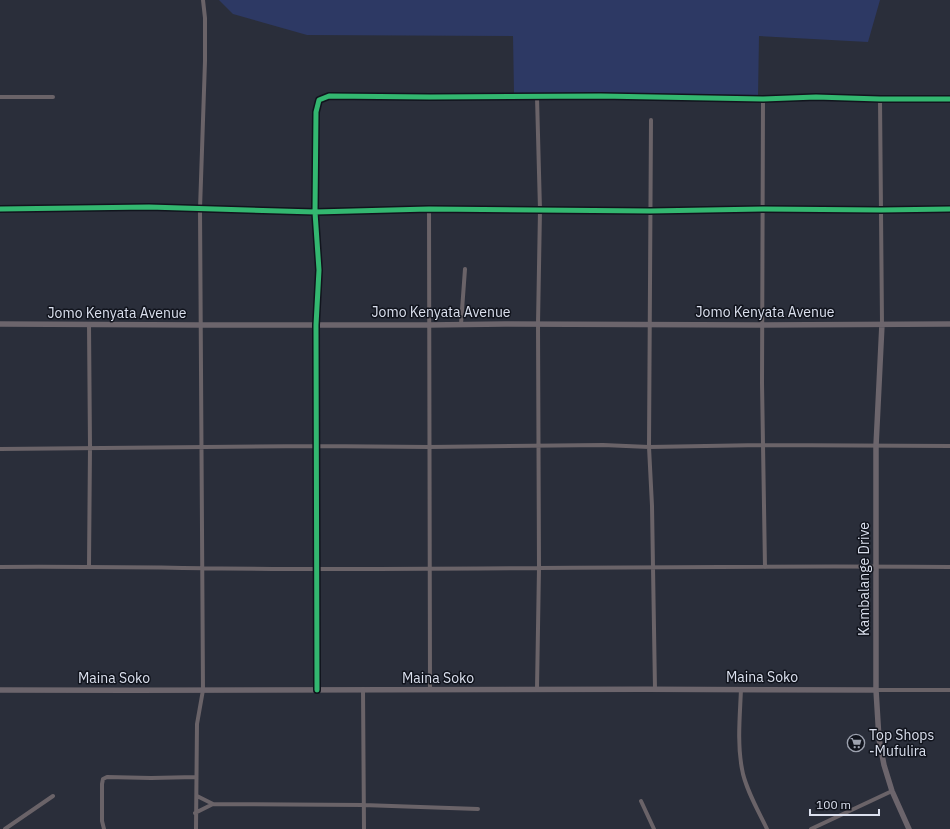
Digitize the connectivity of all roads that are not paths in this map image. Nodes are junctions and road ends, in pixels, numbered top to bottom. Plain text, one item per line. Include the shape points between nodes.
1 (203, 0) edge
2 (0, 97) edge
3 (53, 97) dead end
4 (537, 97) junction
5 (763, 99) junction
6 (880, 99) junction
7 (950, 99) edge
8 (651, 120) dead end
9 (200, 208) junction
10 (0, 209) edge
11 (429, 209) junction
12 (763, 209) junction
13 (950, 209) edge
14 (540, 210) junction
15 (881, 210) junction
16 (650, 211) junction
17 (315, 212) junction
18 (464, 269) dead end
19 (0, 324) edge
20 (461, 324) junction
21 (538, 324) junction
22 (650, 324) junction
23 (882, 324) junction
24 (950, 324) edge
25 (89, 325) junction
26 (200, 325) junction
27 (316, 325) junction
28 (429, 325) junction
29 (761, 325) junction
30 (762, 445) junction
31 (317, 446) junction
32 (539, 446) junction
33 (876, 446) junction
34 (950, 446) edge
35 (90, 447) junction
36 (201, 447) junction
37 (429, 447) junction
38 (649, 447) junction
39 (0, 449) edge
40 (89, 566) junction
41 (652, 566) junction
42 (876, 566) junction
43 (0, 567) edge
44 (765, 567) junction
45 (950, 567) edge
46 (202, 568) junction
47 (539, 568) junction
48 (316, 569) junction
49 (430, 569) junction
50 (363, 689) junction
51 (537, 689) junction
52 (655, 689) junction
53 (741, 689) junction
54 (0, 690) edge
55 (203, 690) junction
56 (317, 690) junction
57 (430, 690) junction
58 (876, 690) junction
59 (950, 690) edge
60 (196, 777) junction
61 (892, 791) junction
62 (52, 796) dead end
63 (196, 796) junction
64 (641, 801) dead end
65 (213, 804) junction
66 (363, 805) junction
67 (478, 809) dead end
68 (196, 813) junction
69 (5, 829) edge
70 (104, 829) edge
71 (196, 829) edge
72 (364, 829) edge
73 (654, 829) edge
74 (768, 829) edge
75 (811, 829) edge
76 (909, 829) edge

1 - 9 street via 205,18
2 - 3 street
4 - 5 street
4 - 14 street
4 - 17 street via 329,96 320,100 316,112
5 - 6 street
5 - 12 street
6 - 7 street
6 - 15 street
8 - 16 street
9 - 10 street
9 - 17 street
9 - 26 street
11 - 14 street
11 - 17 street
11 - 28 street
12 - 15 street
12 - 16 street
12 - 29 street
13 - 15 street
14 - 16 street
14 - 21 street
15 - 23 street
16 - 22 street
17 - 27 street via 319,270
18 - 20 street
19 - 25 street, Jomo Kenyata Avenue
20 - 21 street, Jomo Kenyata Avenue
20 - 28 street, Jomo Kenyata Avenue
21 - 22 street, Jomo Kenyata Avenue
21 - 32 street
22 - 29 street, Jomo Kenyata Avenue
22 - 38 street
23 - 24 street, Jomo Kenyata Avenue
23 - 29 street, Jomo Kenyata Avenue
23 - 33 street, Kambalange Drive
25 - 26 street, Jomo Kenyata Avenue
25 - 35 street
26 - 27 street, Jomo Kenyata Avenue
26 - 36 street
27 - 28 street, Jomo Kenyata Avenue
27 - 31 street
28 - 37 street
29 - 30 street
30 - 33 street
30 - 38 street
30 - 44 street
31 - 36 street
31 - 37 street
31 - 48 street
32 - 37 street
32 - 38 street
32 - 47 street
33 - 34 street
33 - 42 street, Kambalange Drive
35 - 36 street
35 - 39 street
35 - 40 street
36 - 46 street
37 - 49 street
38 - 41 street
40 - 43 street
40 - 46 street
41 - 44 street
41 - 47 street
41 - 52 street
42 - 44 street
42 - 45 street
42 - 58 street, Kambalange Drive
46 - 48 street
46 - 55 street
47 - 49 street
47 - 51 street
48 - 49 street
48 - 56 street
49 - 57 street
50 - 56 street, Maina Soko
50 - 57 street, Maina Soko
50 - 66 street
51 - 52 street, Maina Soko
51 - 57 street, Maina Soko
52 - 53 street, Maina Soko
53 - 58 street, Maina Soko
53 - 74 street via 742,770
54 - 55 street, Maina Soko
55 - 56 street, Maina Soko
55 - 60 street via 197,724
58 - 59 street
58 - 61 street, Kambalange Drive via 884,765
60 - 63 street
60 - 70 street via 103,779
61 - 75 street
61 - 76 street, Kambalange Drive
62 - 69 street
63 - 65 street
63 - 68 street
64 - 73 street
65 - 66 street
65 - 68 street
66 - 67 street
66 - 72 street
68 - 71 street

